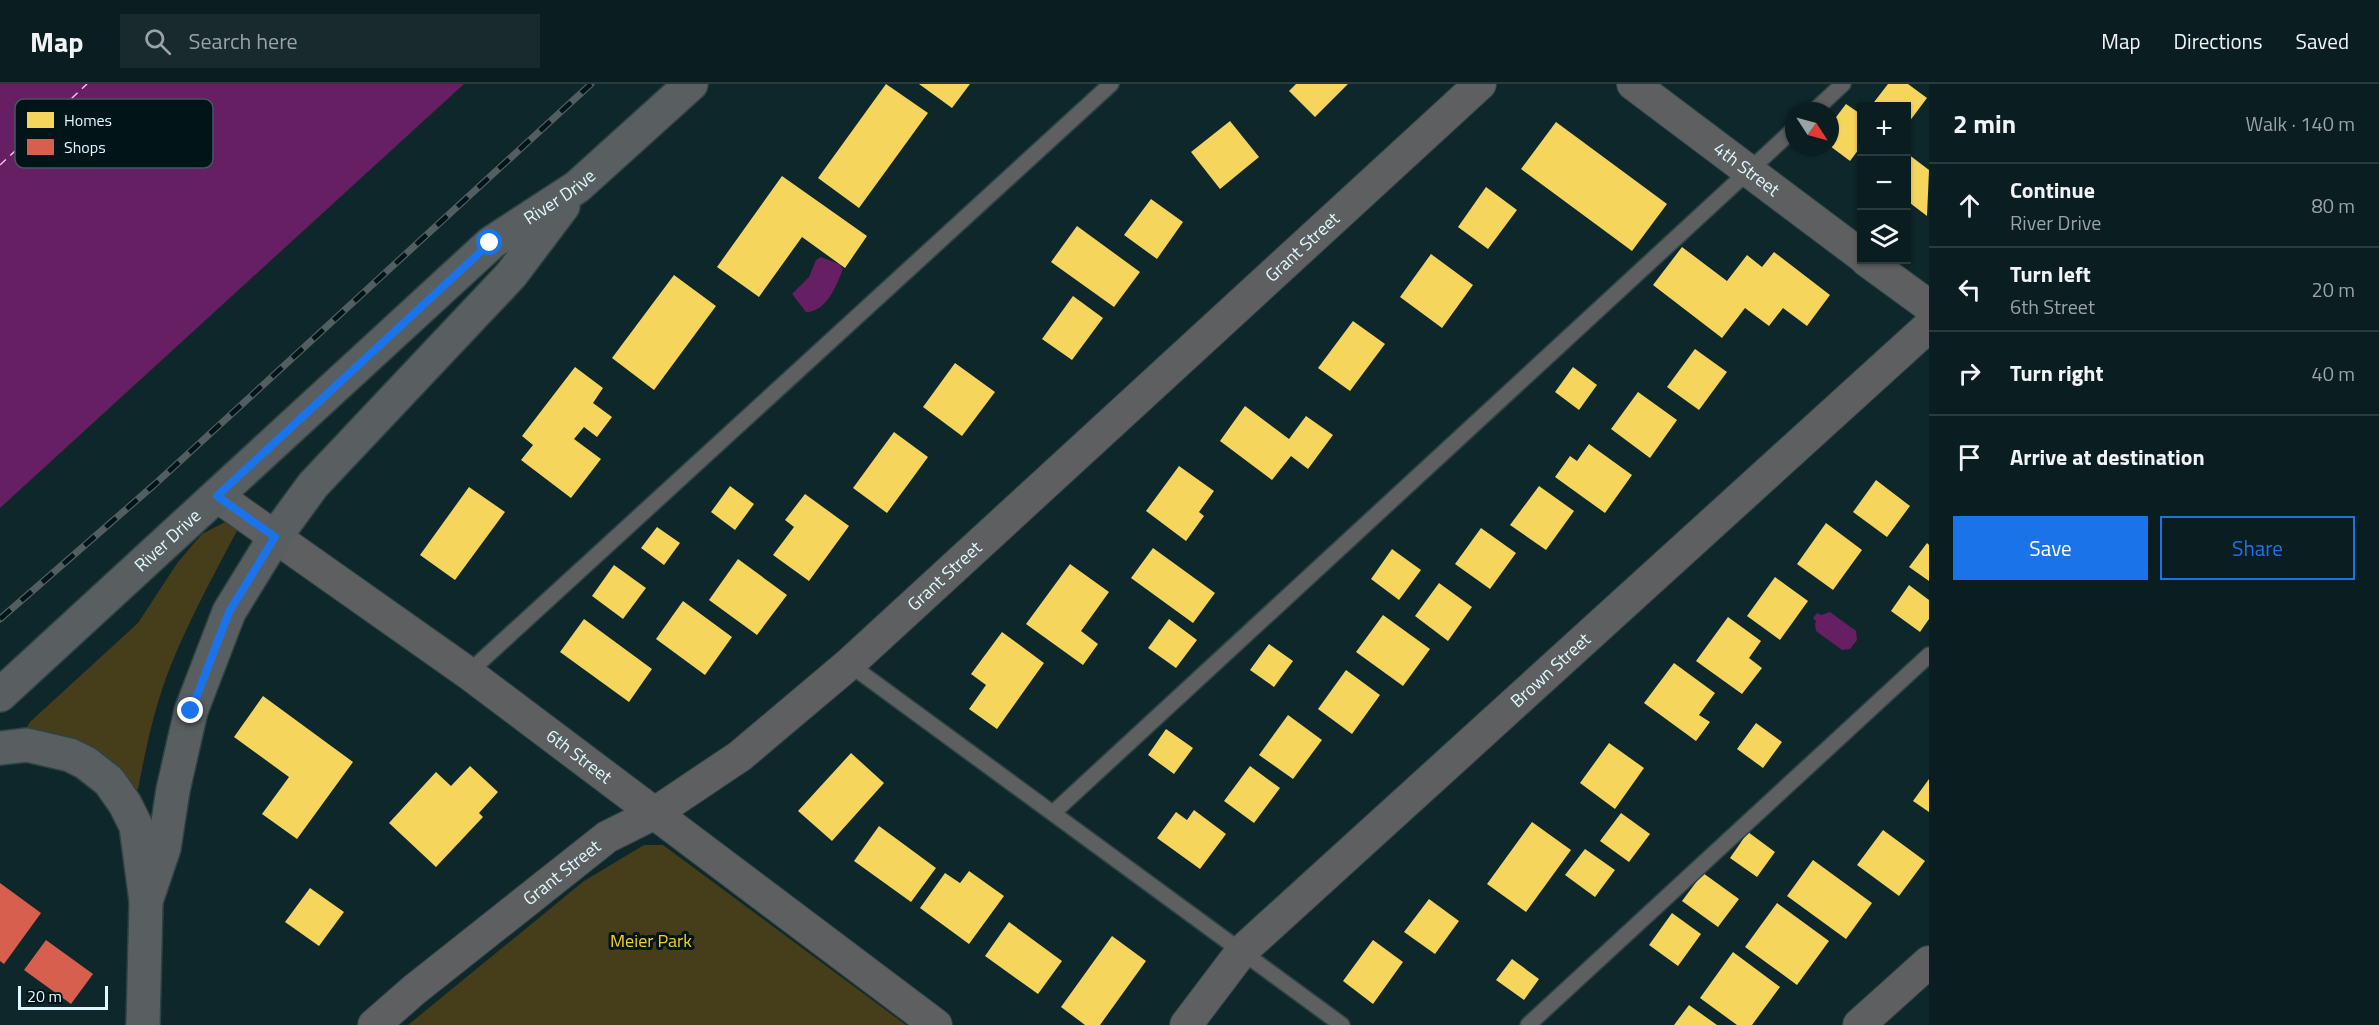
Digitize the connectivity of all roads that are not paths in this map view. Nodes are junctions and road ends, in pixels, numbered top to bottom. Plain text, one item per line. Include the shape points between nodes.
1 (690, 84) edge
2 (1111, 84) edge
3 (1480, 84) edge
4 (1633, 84) edge
5 (1843, 84) edge
6 (1824, 102) edge
7 (1785, 137) edge
8 (1748, 171) junction
9 (577, 187) junction
10 (1857, 252) edge
11 (1871, 264) edge
12 (1929, 306) edge
13 (1929, 326) edge
14 (217, 496) junction
15 (275, 537) junction
16 (1929, 655) edge
17 (849, 664) junction
18 (468, 674) junction
19 (0, 695) edge
20 (0, 748) edge
21 (655, 813) junction
22 (1053, 813) junction
23 (146, 901) junction
24 (1242, 951) junction
25 (1929, 962) edge
26 (143, 1025) edge
27 (374, 1025) edge
28 (936, 1025) edge
29 (1186, 1025) edge
30 (1342, 1025) edge
31 (1528, 1025) edge
32 (1859, 1025) edge

1 - 9 main road, River Drive
2 - 18 lane
3 - 17 street, Grant Street
4 - 8 street, 4th Street
5 - 6 lane
7 - 8 lane
8 - 10 street, 4th Street
8 - 22 lane
9 - 14 main road, River Drive via 490,243
9 - 15 main road via 511,275 313,485
11 - 12 street
13 - 24 street, Brown Street
14 - 15 street, 6th Street
14 - 19 main road, River Drive
15 - 18 street, 6th Street
15 - 23 main road via 229,612 191,711 164,848
16 - 31 lane
17 - 21 street, Grant Street via 740,756
17 - 22 lane
18 - 21 street, 6th Street
20 - 23 main road via 27,745 70,754 109,781 136,826
21 - 27 street, Grant Street via 607,837
21 - 28 street, 6th Street
22 - 24 lane
23 - 26 main road
24 - 29 street, Brown Street
24 - 30 lane
25 - 32 street

